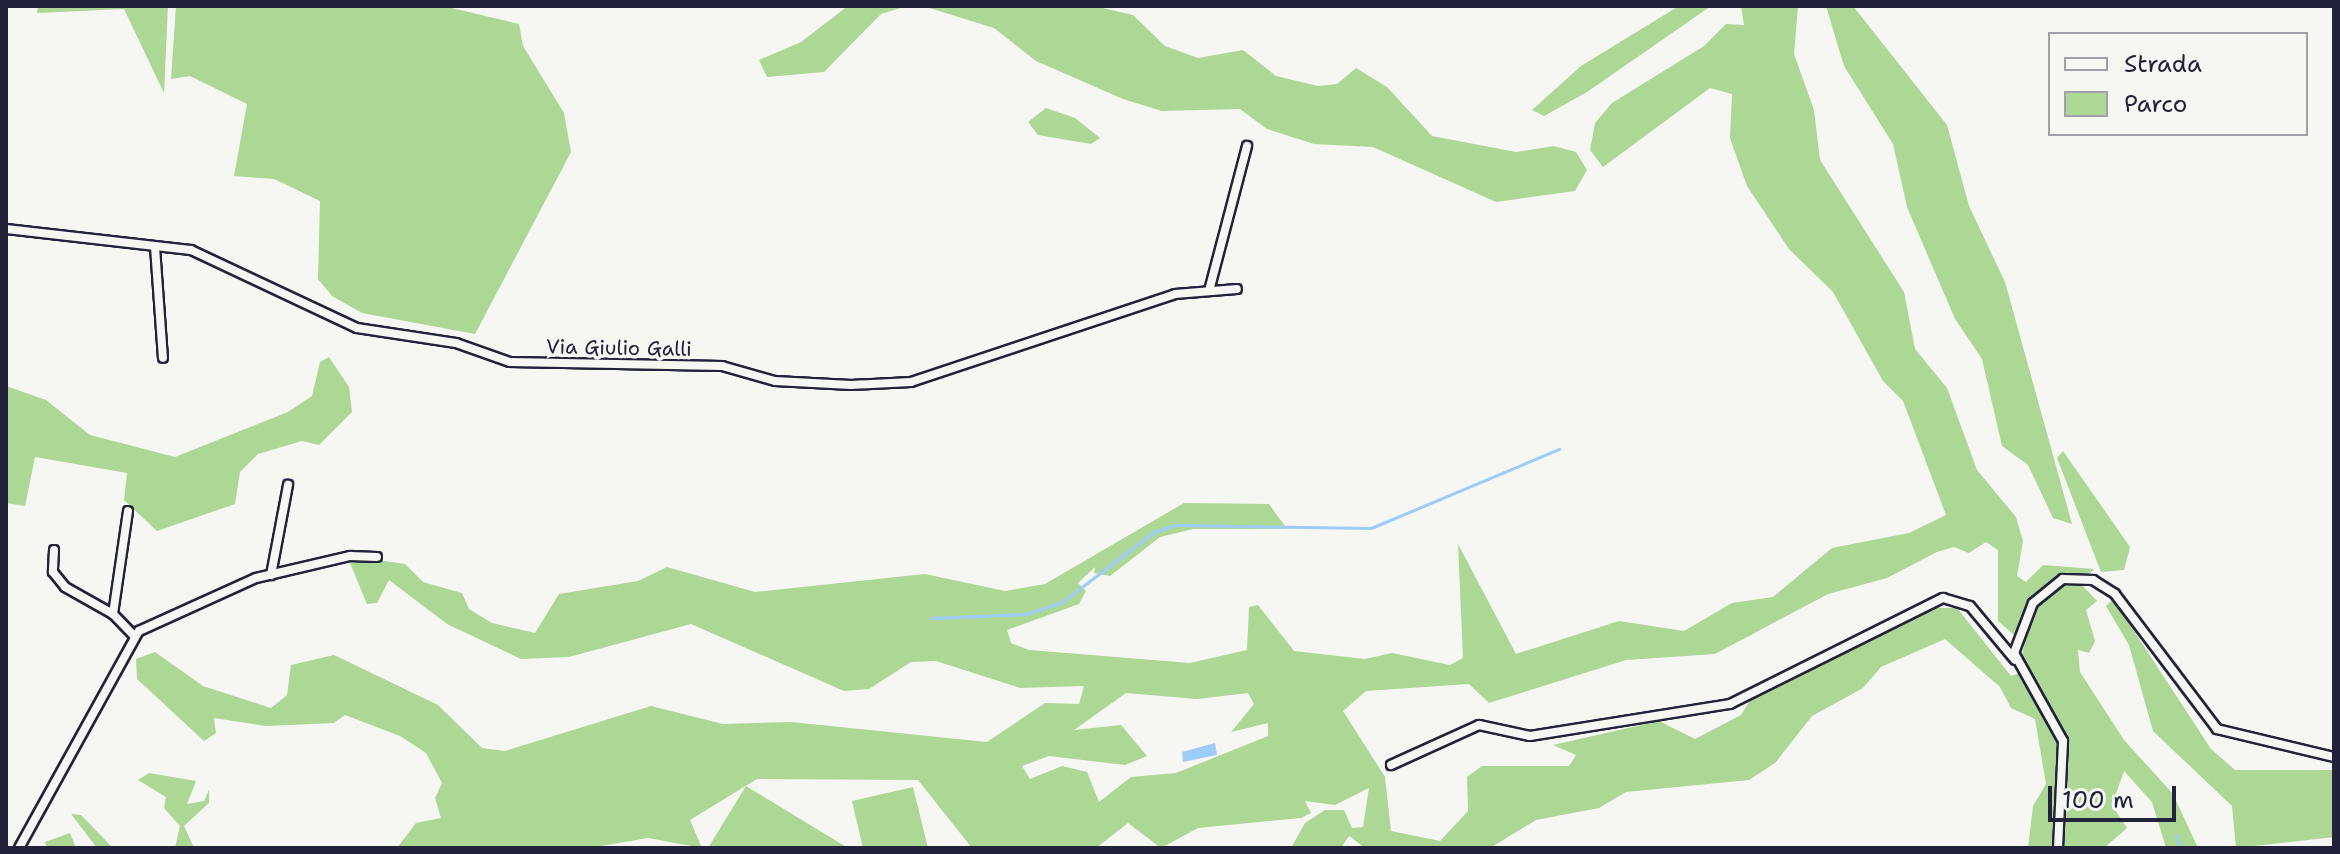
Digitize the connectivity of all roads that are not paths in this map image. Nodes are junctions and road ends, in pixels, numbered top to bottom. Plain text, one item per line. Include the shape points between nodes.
1 (1247, 146) dead end
2 (6, 229) edge
3 (155, 247) junction
4 (1210, 287) junction
5 (1237, 289) dead end
6 (163, 358) dead end
7 (288, 485) dead end
8 (128, 511) dead end
9 (54, 550) dead end
10 (377, 557) dead end
11 (271, 575) junction
12 (113, 614) junction
13 (134, 636) junction
14 (2015, 660) junction
15 (2334, 757) edge
16 (1391, 765) dead end
17 (19, 848) edge
18 (2058, 848) edge

1 - 4 street
2 - 3 street, Via Giulio Galli
3 - 4 street, Via Giulio Galli via 209,257 357,328 456,343 510,362 722,366 768,380 851,385 911,382
3 - 6 street
4 - 5 street, Via Giulio Galli
7 - 11 street
8 - 12 street
9 - 12 street via 53,572 65,587
10 - 11 street via 350,556
11 - 13 street
12 - 13 street
13 - 17 street
14 - 15 street via 2027,614 2058,581 2098,583 2120,601 2213,727
14 - 16 street via 1970,606 1943,598 1730,704 1530,736 1479,725
14 - 18 street via 2063,741

